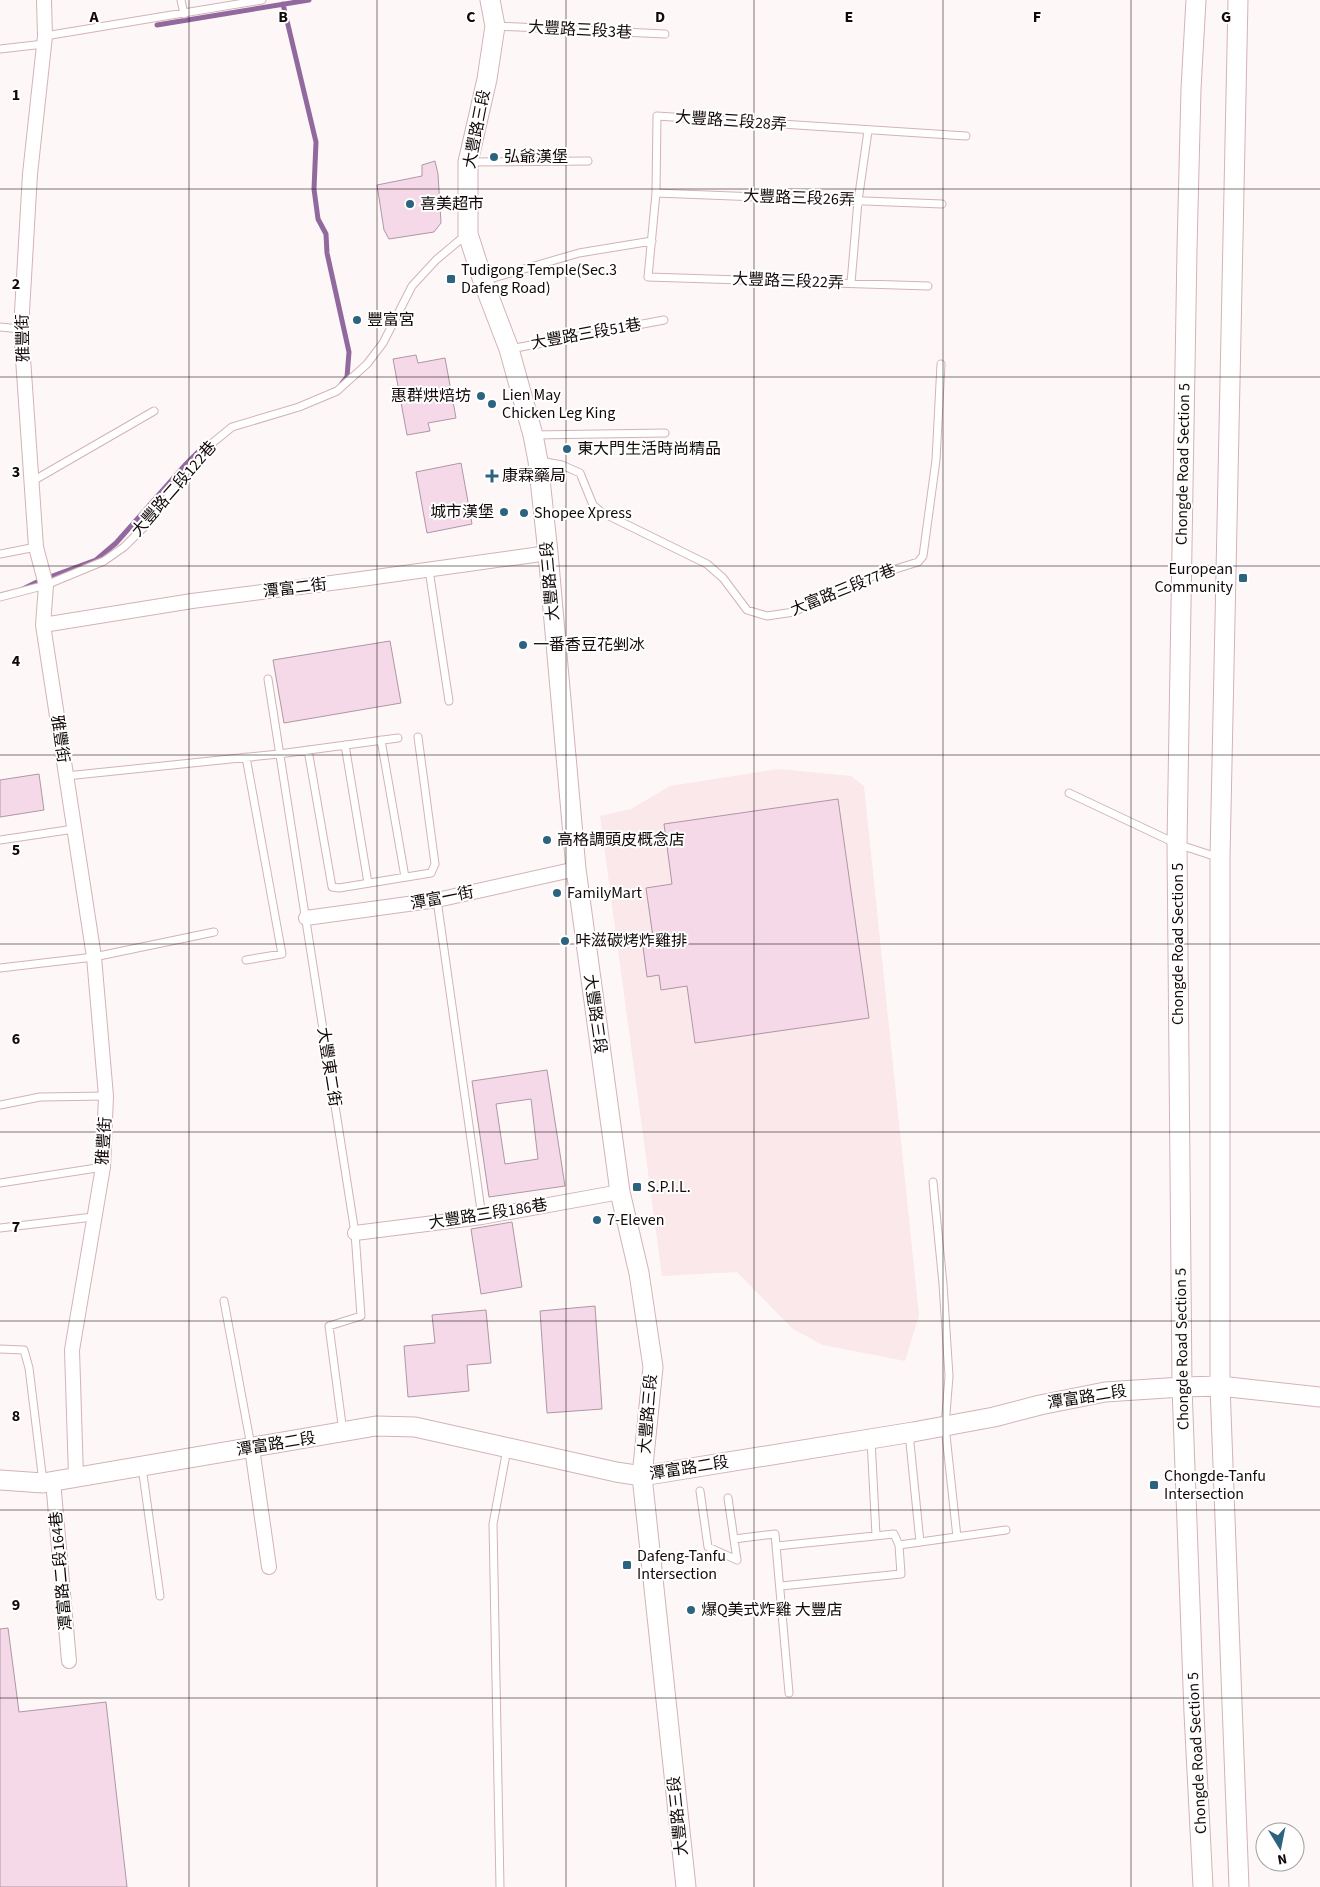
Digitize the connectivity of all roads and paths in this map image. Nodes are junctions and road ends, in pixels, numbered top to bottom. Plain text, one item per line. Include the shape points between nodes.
1 (44, 0) edge
2 (181, 0) edge
3 (262, 0) edge
4 (490, 0) edge
5 (1196, 0) edge
6 (1238, 0) edge
7 (184, 14) junction
8 (495, 26) junction
9 (665, 34) dead end
10 (44, 40) junction
11 (0, 49) edge
12 (868, 131) junction
13 (966, 136) dead end
14 (588, 161) dead end
15 (468, 162) junction
16 (656, 193) junction
17 (858, 201) junction
18 (942, 204) dead end
19 (468, 234) junction
20 (652, 240) junction
21 (648, 276) joint
22 (483, 281) junction
23 (851, 283) junction
24 (928, 286) dead end
25 (664, 320) dead end
26 (0, 327) edge
27 (20, 329) junction
28 (509, 349) junction
29 (941, 364) dead end
30 (154, 411) dead end
31 (665, 433) dead end
32 (533, 435) junction
33 (538, 461) junction
34 (31, 482) junction
35 (36, 547) junction
36 (548, 553) junction
37 (0, 554) edge
38 (429, 570) junction
39 (46, 585) junction
40 (0, 597) edge
41 (43, 625) junction
42 (268, 679) dead end
43 (449, 701) dead end
44 (418, 737) dead end
45 (398, 738) dead end
46 (381, 740) junction
47 (345, 745) junction
48 (308, 750) junction
49 (279, 754) junction
50 (246, 757) junction
51 (66, 776) junction
52 (1069, 792) dead end
53 (74, 829) junction
54 (0, 840) edge
55 (1177, 844) junction
56 (1220, 858) junction
57 (576, 869) junction
58 (405, 877) junction
59 (368, 883) junction
60 (437, 900) junction
61 (306, 918) junction
62 (214, 932) dead end
63 (94, 956) junction
64 (246, 960) dead end
65 (0, 968) edge
66 (106, 1096) junction
67 (0, 1105) edge
68 (103, 1167) junction
69 (933, 1182) dead end
70 (0, 1183) edge
71 (620, 1192) junction
72 (93, 1217) junction
73 (482, 1217) junction
74 (0, 1228) edge
75 (355, 1233) junction
76 (224, 1301) dead end
77 (0, 1349) edge
78 (1220, 1386) junction
79 (1182, 1387) junction
80 (1320, 1397) edge
81 (945, 1426) junction
82 (344, 1433) junction
83 (909, 1433) junction
84 (871, 1440) junction
85 (252, 1448) junction
86 (507, 1448) junction
87 (142, 1466) junction
88 (642, 1476) junction
89 (76, 1477) junction
90 (0, 1480) edge
91 (48, 1482) junction
92 (700, 1491) dead end
93 (728, 1498) dead end
94 (1006, 1530) dead end
95 (876, 1535) junction
96 (956, 1537) junction
97 (734, 1539) junction
98 (920, 1542) junction
99 (899, 1544) junction
100 (777, 1546) junction
101 (269, 1567) dead end
102 (781, 1586) junction
103 (160, 1596) dead end
104 (70, 1661) dead end
105 (789, 1693) dead end
106 (500, 1887) edge
107 (686, 1887) edge
108 (1203, 1887) edge
109 (1240, 1887) edge

1 - 10 street, 雅豐街
2 - 7 lane
3 - 7 lane
4 - 8 street, 大豐路三段
5 - 55 street, Chongde Road Section 5 via 1187,249
6 - 56 street
7 - 10 lane
8 - 9 lane, 大豐路三段3巷
8 - 15 street, 大豐路三段 via 488,79
10 - 11 lane
10 - 27 street, 雅豐街 via 30,174
12 - 13 lane, 大豐路三段28弄
12 - 16 lane, 大豐路三段28弄 via 657,116
12 - 17 lane
14 - 15 lane
15 - 19 street, 大豐路三段
16 - 17 lane, 大豐路三段26弄
16 - 20 lane, 大豐路三段28弄
17 - 18 lane, 大豐路三段26弄
17 - 23 lane
19 - 22 street, 大豐路三段
19 - 39 lane, 大豐路二段122巷 via 436,260 412,286 383,343 367,364 337,391 300,407 232,427 205,449 124,548 104,561
20 - 21 lane, 大豐路三段28弄
20 - 22 lane via 579,253
21 - 23 lane, 大豐路三段22弄
22 - 28 street, 大豐路三段
23 - 24 lane, 大豐路三段22弄
25 - 28 lane, 大豐路三段51巷
26 - 27 lane
27 - 34 street, 雅豐街
28 - 32 street, 大豐路三段
29 - 33 lane, 大富路三段77巷 via 936,460 924,556 918,562 848,584 794,612 767,616 747,610 723,578 706,564 601,512 593,505 580,472
30 - 34 lane
31 - 32 lane
32 - 33 street, 大豐路三段
33 - 36 street, 大豐路三段
34 - 35 street, 雅豐街
35 - 37 lane
35 - 39 street, 雅豐街
36 - 38 street, 潭富二街
36 - 57 street, 大豐路三段
38 - 41 street, 潭富二街 via 192,601
38 - 43 lane
39 - 40 lane, 大豐路二段122巷
39 - 41 street, 雅豐街
41 - 51 street, 雅豐街
42 - 49 lane, 大豐東二街
44 - 58 lane via 435,864 431,873
45 - 46 lane
46 - 47 lane
46 - 58 lane
47 - 48 lane
47 - 59 lane
48 - 49 lane
48 - 59 lane via 332,887
49 - 50 lane
49 - 61 lane, 大豐東二街
50 - 51 lane
50 - 64 lane via 282,954
51 - 53 street, 雅豐街
52 - 55 lane
53 - 54 lane
53 - 63 street, 雅豐街
55 - 56 lane
55 - 79 street, Chongde Road Section 5
56 - 78 street
57 - 60 street, 潭富一街
57 - 71 street, 大豐路三段
58 - 59 lane
60 - 61 street, 潭富一街
60 - 73 lane
61 - 75 lane, 大豐東二街
62 - 63 lane
63 - 65 lane
63 - 66 street, 雅豐街
66 - 67 lane via 40,1097
66 - 68 street, 雅豐街
68 - 70 lane
68 - 72 street, 雅豐街
69 - 81 lane via 949,1376
71 - 73 street, 大豐路三段186巷
71 - 88 street, 大豐路三段 via 639,1273 653,1368
72 - 74 lane
72 - 89 street, 雅豐街 via 72,1350
73 - 75 street, 大豐路三段186巷
75 - 82 lane, 大豐東二街 via 361,1316 328,1326
76 - 85 lane
77 - 91 lane via 24,1350
78 - 79 street, 潭富路二段
78 - 80 street, 潭富路二段
78 - 109 street
79 - 81 street, 潭富路二段 via 1105,1392
79 - 108 street, Chongde Road Section 5
81 - 83 street, 潭富路二段
81 - 96 lane
82 - 85 street, 潭富路二段
82 - 86 street, 潭富路二段 via 376,1426 414,1427
83 - 84 street, 潭富路二段
83 - 98 lane
84 - 88 street, 潭富路二段
84 - 95 lane
85 - 87 street, 潭富路二段
85 - 101 street
86 - 88 street, 潭富路二段
86 - 106 lane via 493,1524
87 - 89 street, 潭富路二段
87 - 103 lane
88 - 107 street, 大豐路三段
89 - 91 street, 潭富路二段
90 - 91 street, 潭富路二段
91 - 104 street, 潭富路二段164巷
92 - 97 lane via 708,1547 737,1560
93 - 97 lane
94 - 96 lane
95 - 99 lane via 894,1534
95 - 100 lane
96 - 98 lane
97 - 100 lane via 775,1534
98 - 99 lane
99 - 102 lane via 901,1574
100 - 102 lane
102 - 105 lane

